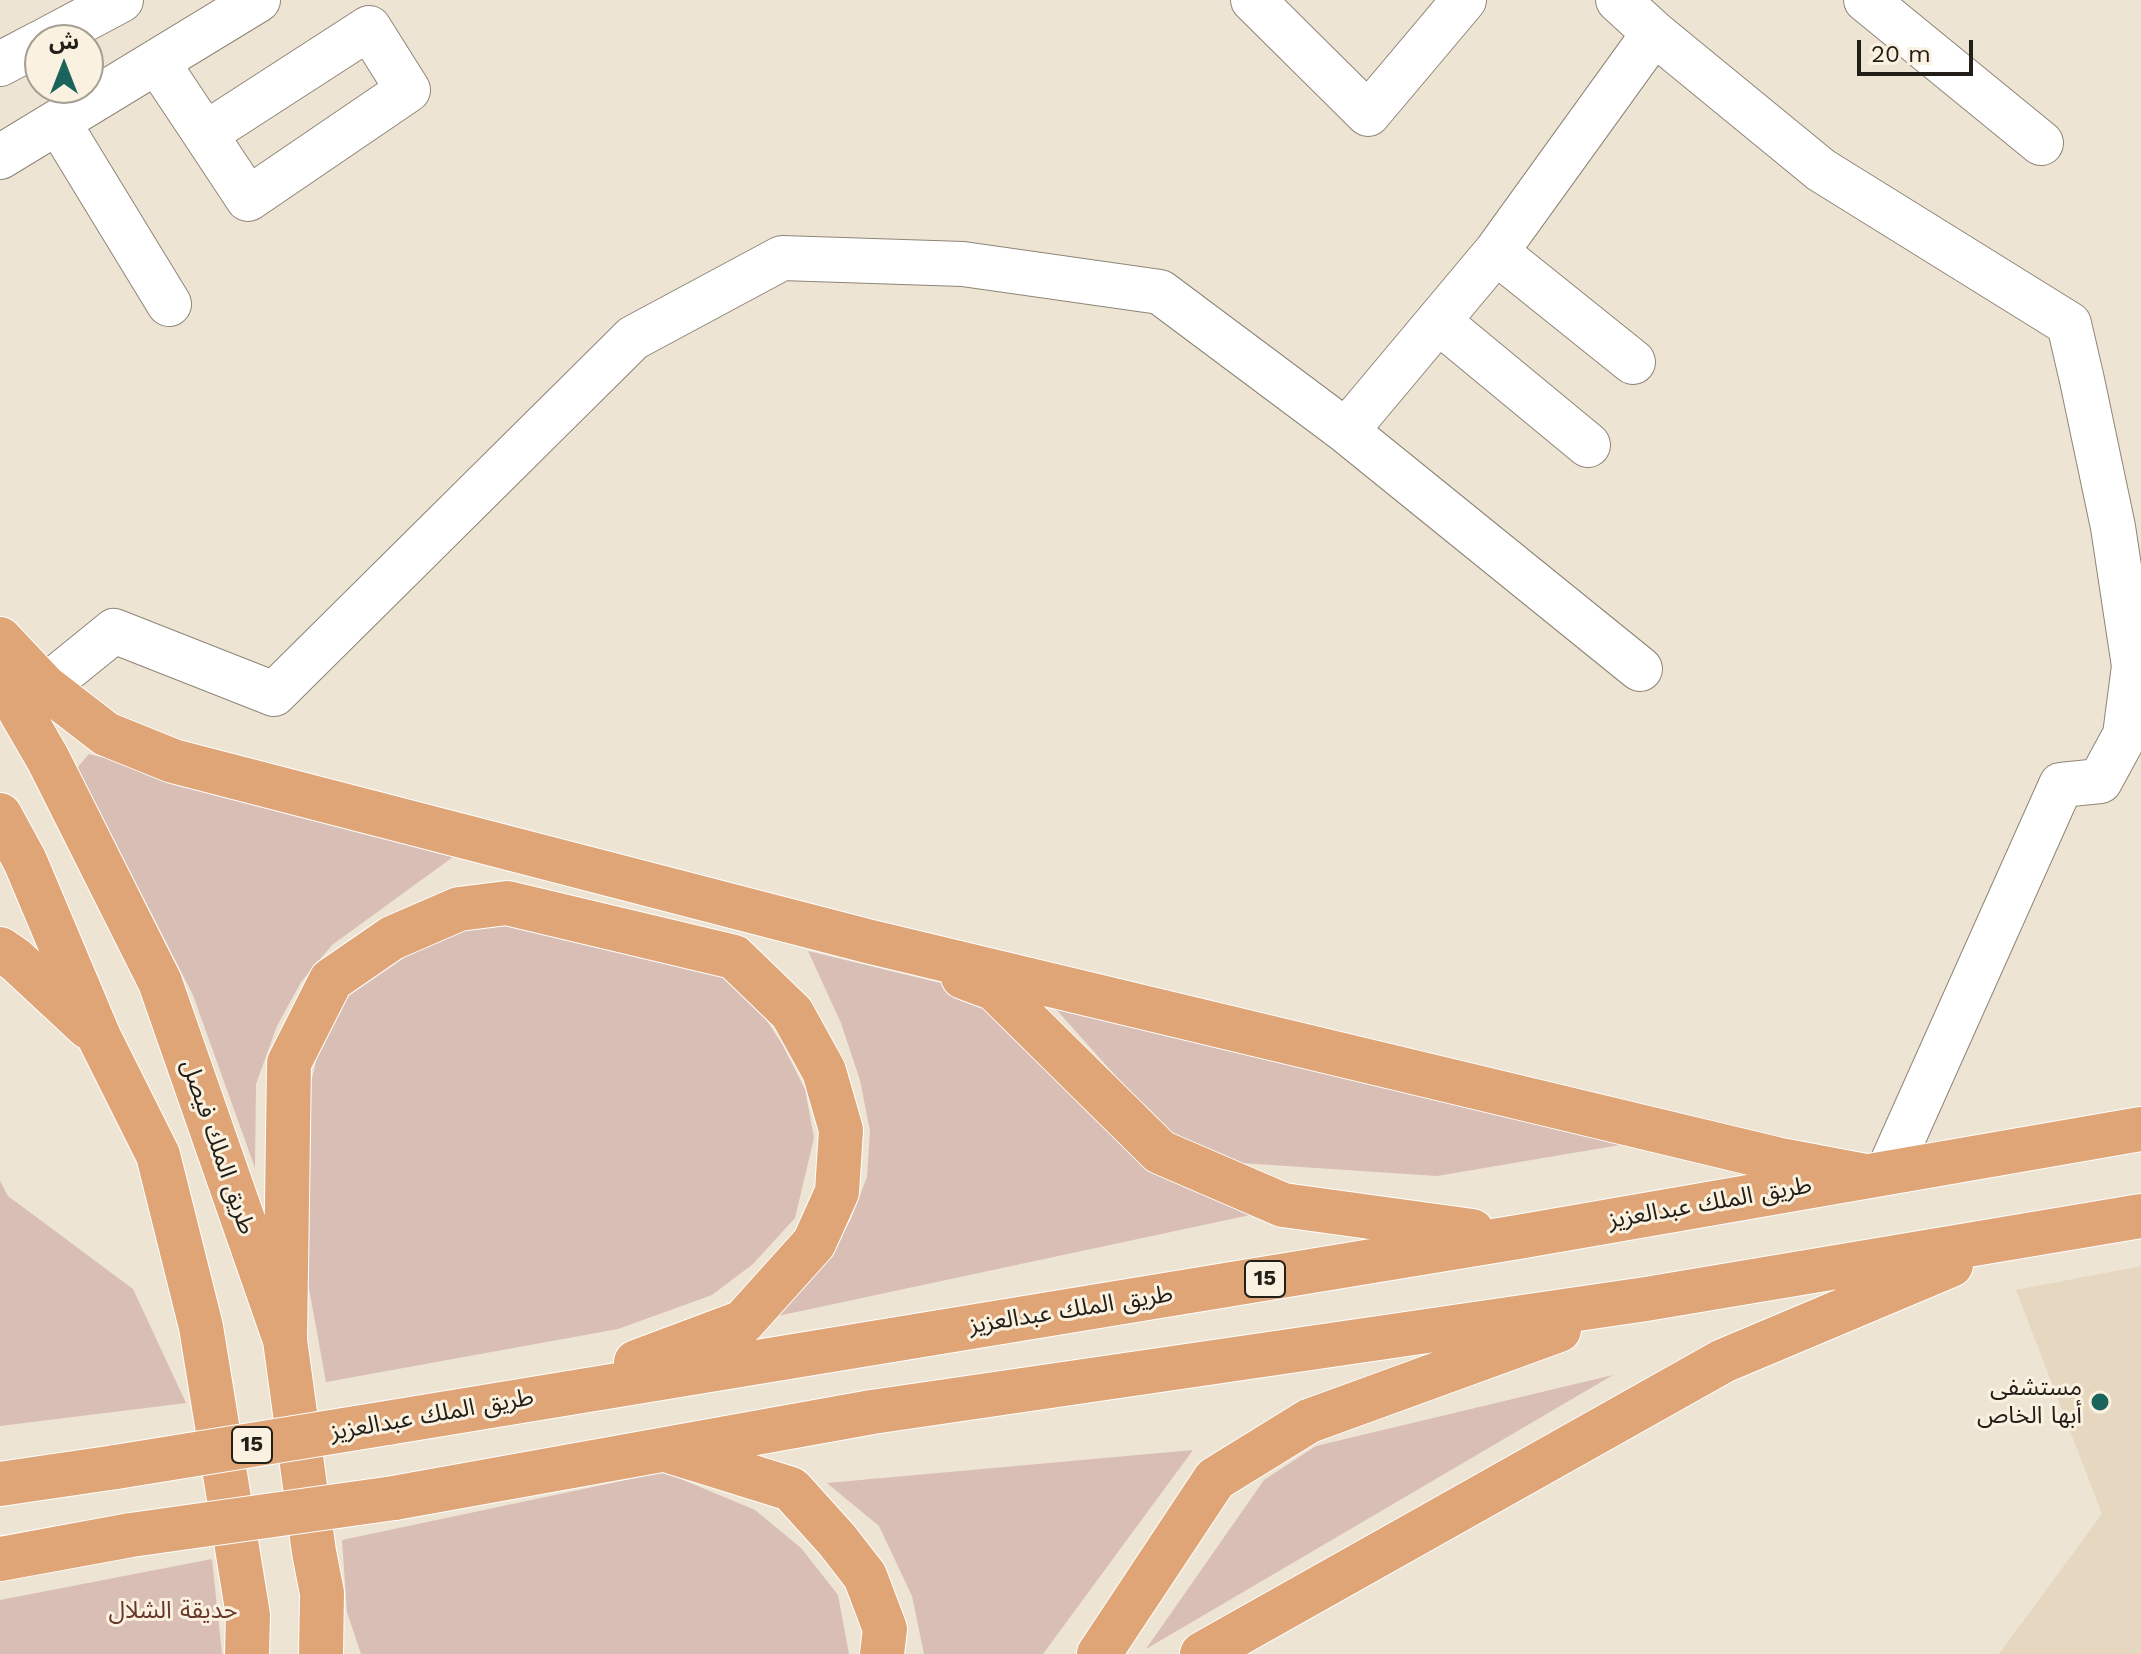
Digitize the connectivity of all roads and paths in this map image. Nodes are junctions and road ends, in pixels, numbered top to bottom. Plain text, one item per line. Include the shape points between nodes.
1 (121, 0) edge
2 (258, 0) edge
3 (1253, 0) edge
4 (1464, 0) edge
5 (1618, 0) edge
6 (1866, 0) edge
7 (76, 24) edge
8 (1654, 33) junction
9 (157, 62) junction
10 (58, 122) junction
11 (205, 134) dead end
12 (2041, 143) dead end
13 (0, 157) edge
14 (1496, 252) junction
15 (169, 304) dead end
16 (1438, 321) junction
17 (1633, 362) dead end
18 (1346, 431) junction
19 (1588, 445) dead end
20 (0, 639) edge
21 (1640, 669) dead end
22 (0, 676) edge
23 (45, 687) junction
24 (0, 815) edge
25 (867, 941) junction
26 (0, 949) edge
27 (99, 1037) junction
28 (2141, 1129) edge
29 (1877, 1174) junction
30 (2141, 1216) edge
31 (1518, 1237) junction
32 (2018, 1237) junction
33 (1646, 1299) junction
34 (285, 1340) junction
35 (543, 1396) junction
36 (665, 1450) junction
37 (0, 1484) edge
38 (0, 1559) edge
39 (322, 1593) junction
40 (247, 1654) edge
41 (321, 1654) edge
42 (337, 1654) edge
43 (882, 1654) edge
44 (1099, 1654) edge
45 (1202, 1654) edge

1 - 7 street
2 - 9 street
3 - 4 street via 1368,114
5 - 8 street
6 - 12 street
8 - 14 street
8 - 29 street via 1821,170 2069,324 2110,512 2134,666 2125,735 2100,781 2061,785
9 - 10 street
9 - 11 street
10 - 13 street
10 - 15 street
14 - 16 street
14 - 17 street
16 - 18 street
16 - 19 street
18 - 21 street
18 - 23 street via 1160,292 963,264 782,258 633,338 274,694 114,631
20 - 23 highway
22 - 34 highway, طريق الملك فيصل via 48,759 160,982
23 - 25 highway via 106,734 173,761
24 - 27 highway via 25,861
25 - 29 highway via 1761,1156
25 - 31 highway via 995,989 1160,1152 1283,1205
26 - 27 highway
27 - 40 highway via 158,1155 194,1298 248,1615
28 - 29 highway, طريق الملك عبدالعزيز / 15
29 - 31 highway, طريق الملك عبدالعزيز / 15
30 - 32 highway
31 - 35 highway, طريق الملك عبدالعزيز / 15
32 - 33 highway
32 - 45 highway via 1723,1361
33 - 36 highway via 872,1412
33 - 44 highway via 1309,1421 1215,1479
34 - 35 highway via 289,1063 331,980 392,938 459,909 507,903 734,957 792,1013 824,1071 841,1130 837,1192 814,1243 743,1322
34 - 39 highway, طريق الملك فيصل
35 - 37 highway, طريق الملك عبدالعزيز / 15, bridge
36 - 38 highway, bridge
36 - 43 highway via 791,1489 865,1576 885,1629
39 - 41 highway, طريق الملك فيصل
39 - 42 highway

